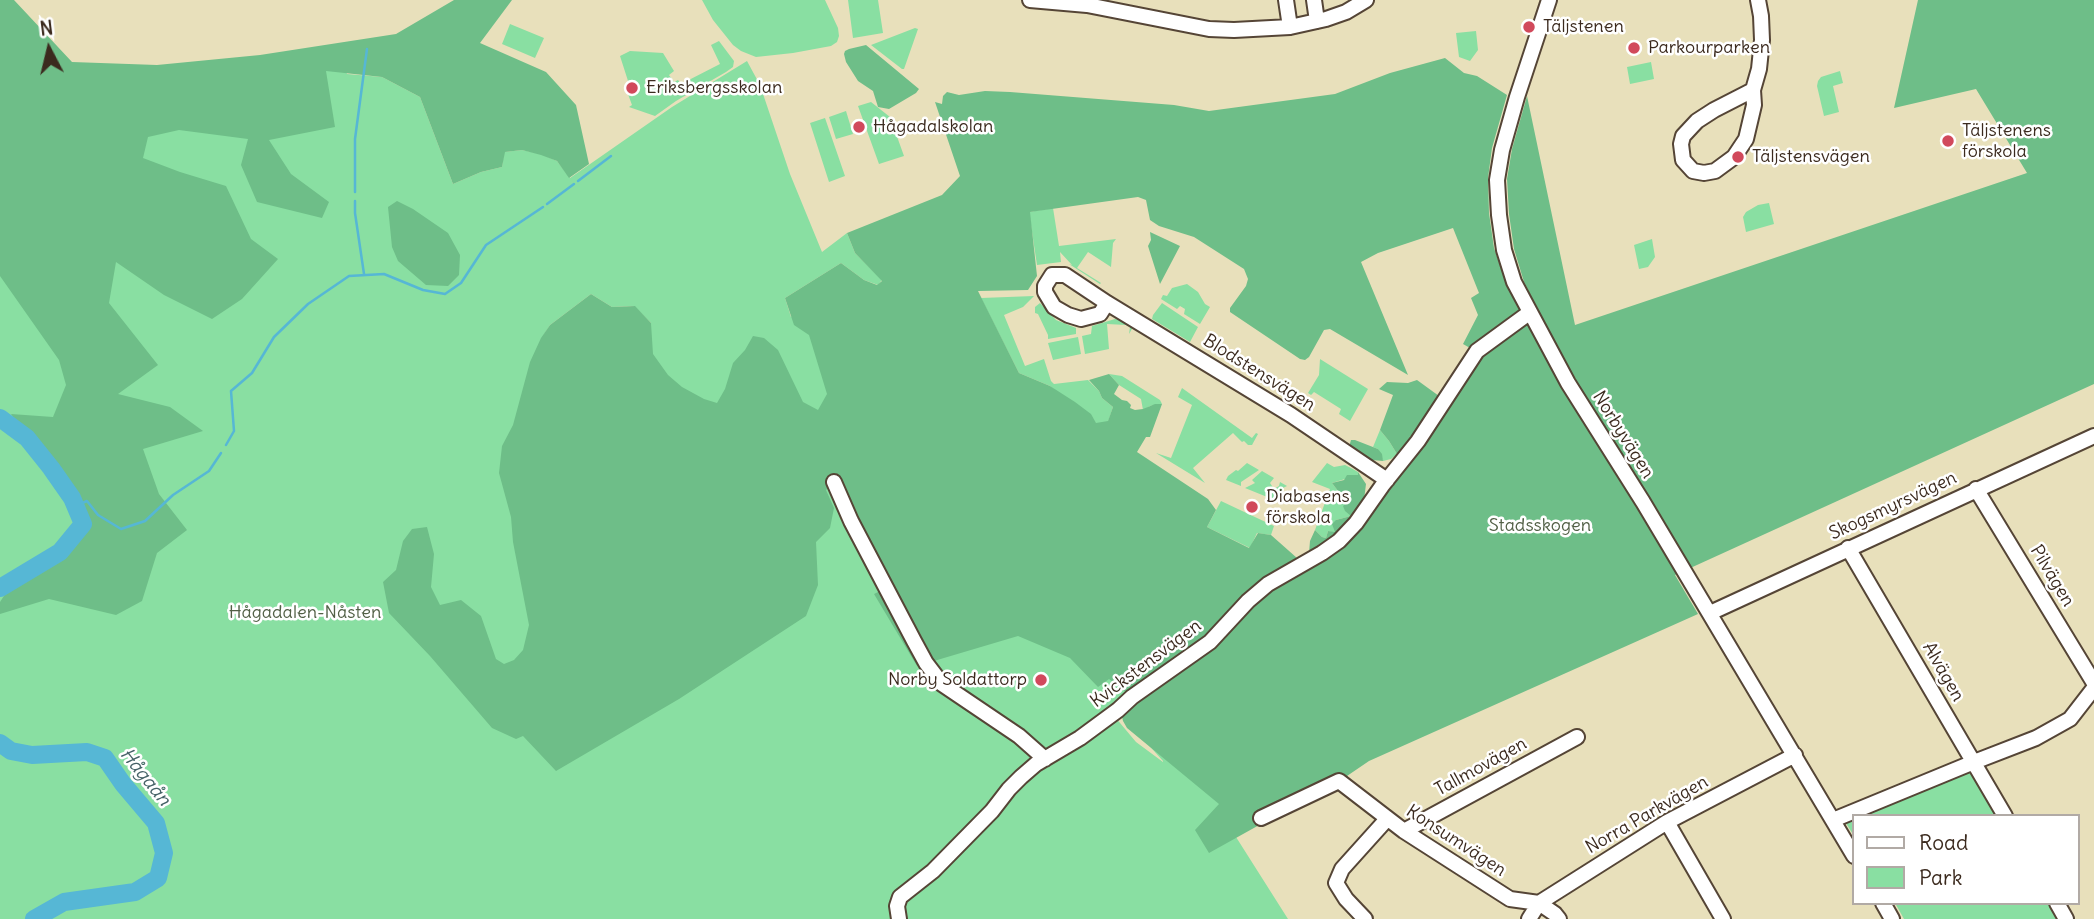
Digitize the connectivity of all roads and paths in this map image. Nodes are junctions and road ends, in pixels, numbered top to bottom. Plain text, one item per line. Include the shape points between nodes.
1 (1030, 0) edge
2 (1286, 0) edge
3 (1314, 0) edge
4 (1366, 0) edge
5 (1549, 0) edge
6 (1758, 0) edge
7 (1056, 2) edge
8 (1317, 21) junction
9 (1290, 27) junction
10 (1753, 90) junction
11 (1107, 303) dead end
12 (1530, 313) junction
13 (2094, 436) edge
14 (1387, 480) junction
15 (834, 482) dead end
16 (1976, 489) junction
17 (1848, 548) junction
18 (1710, 613) junction
19 (2094, 686) edge
20 (1577, 737) dead end
21 (1795, 755) junction
22 (1045, 760) junction
23 (1974, 762) junction
24 (2004, 814) edge
25 (1261, 818) dead end
26 (1387, 819) junction
27 (1833, 820) junction
28 (1667, 822) junction
29 (1404, 831) junction
30 (1853, 854) edge
31 (1539, 903) junction
32 (900, 919) edge
33 (1365, 919) edge
34 (1529, 919) edge
35 (1559, 919) edge
36 (1723, 919) edge

1 - 7 street
2 - 9 street
3 - 8 street
4 - 8 street
5 - 12 street, Norbyvägen via 1517,97 1497,180 1504,250
6 - 10 street via 1762,40
7 - 9 street via 1209,29
8 - 9 street
10 - 10 street via 1705,115 1683,136 1683,160 1693,170 1715,171 1734,158 1746,139
11 - 14 street, Blodstensvägen
12 - 14 street, Kvickstensvägen via 1477,351
12 - 18 street, Norbyvägen
13 - 16 street, Skogsmyrsvägen
14 - 22 street, Kvickstensvägen via 1339,541 1268,584 1210,642
15 - 22 street via 926,663 942,684 1019,736
16 - 17 street, Skogsmyrsvägen
16 - 19 street, Pilvägen
17 - 18 street, Skogsmyrsvägen
17 - 23 street, Alvägen
18 - 21 street, Norbyvägen
19 - 23 street via 2070,719
20 - 29 street, Tallmovägen
21 - 27 street, Norbyvägen
21 - 28 street, Norra Parkvägen
22 - 32 street, Kvickstensvägen via 1009,789 933,871 900,897
23 - 24 street, Alvägen
23 - 27 street
25 - 26 street, Konsumvägen via 1339,781
26 - 29 street, Konsumvägen
26 - 33 street via 1342,869 1336,883
27 - 30 street, Norbyvägen
28 - 31 street, Norra Parkvägen
28 - 36 street
29 - 31 street, Konsumvägen via 1510,898
31 - 34 street, Norra Parkvägen
31 - 35 street, Konsumvägen

